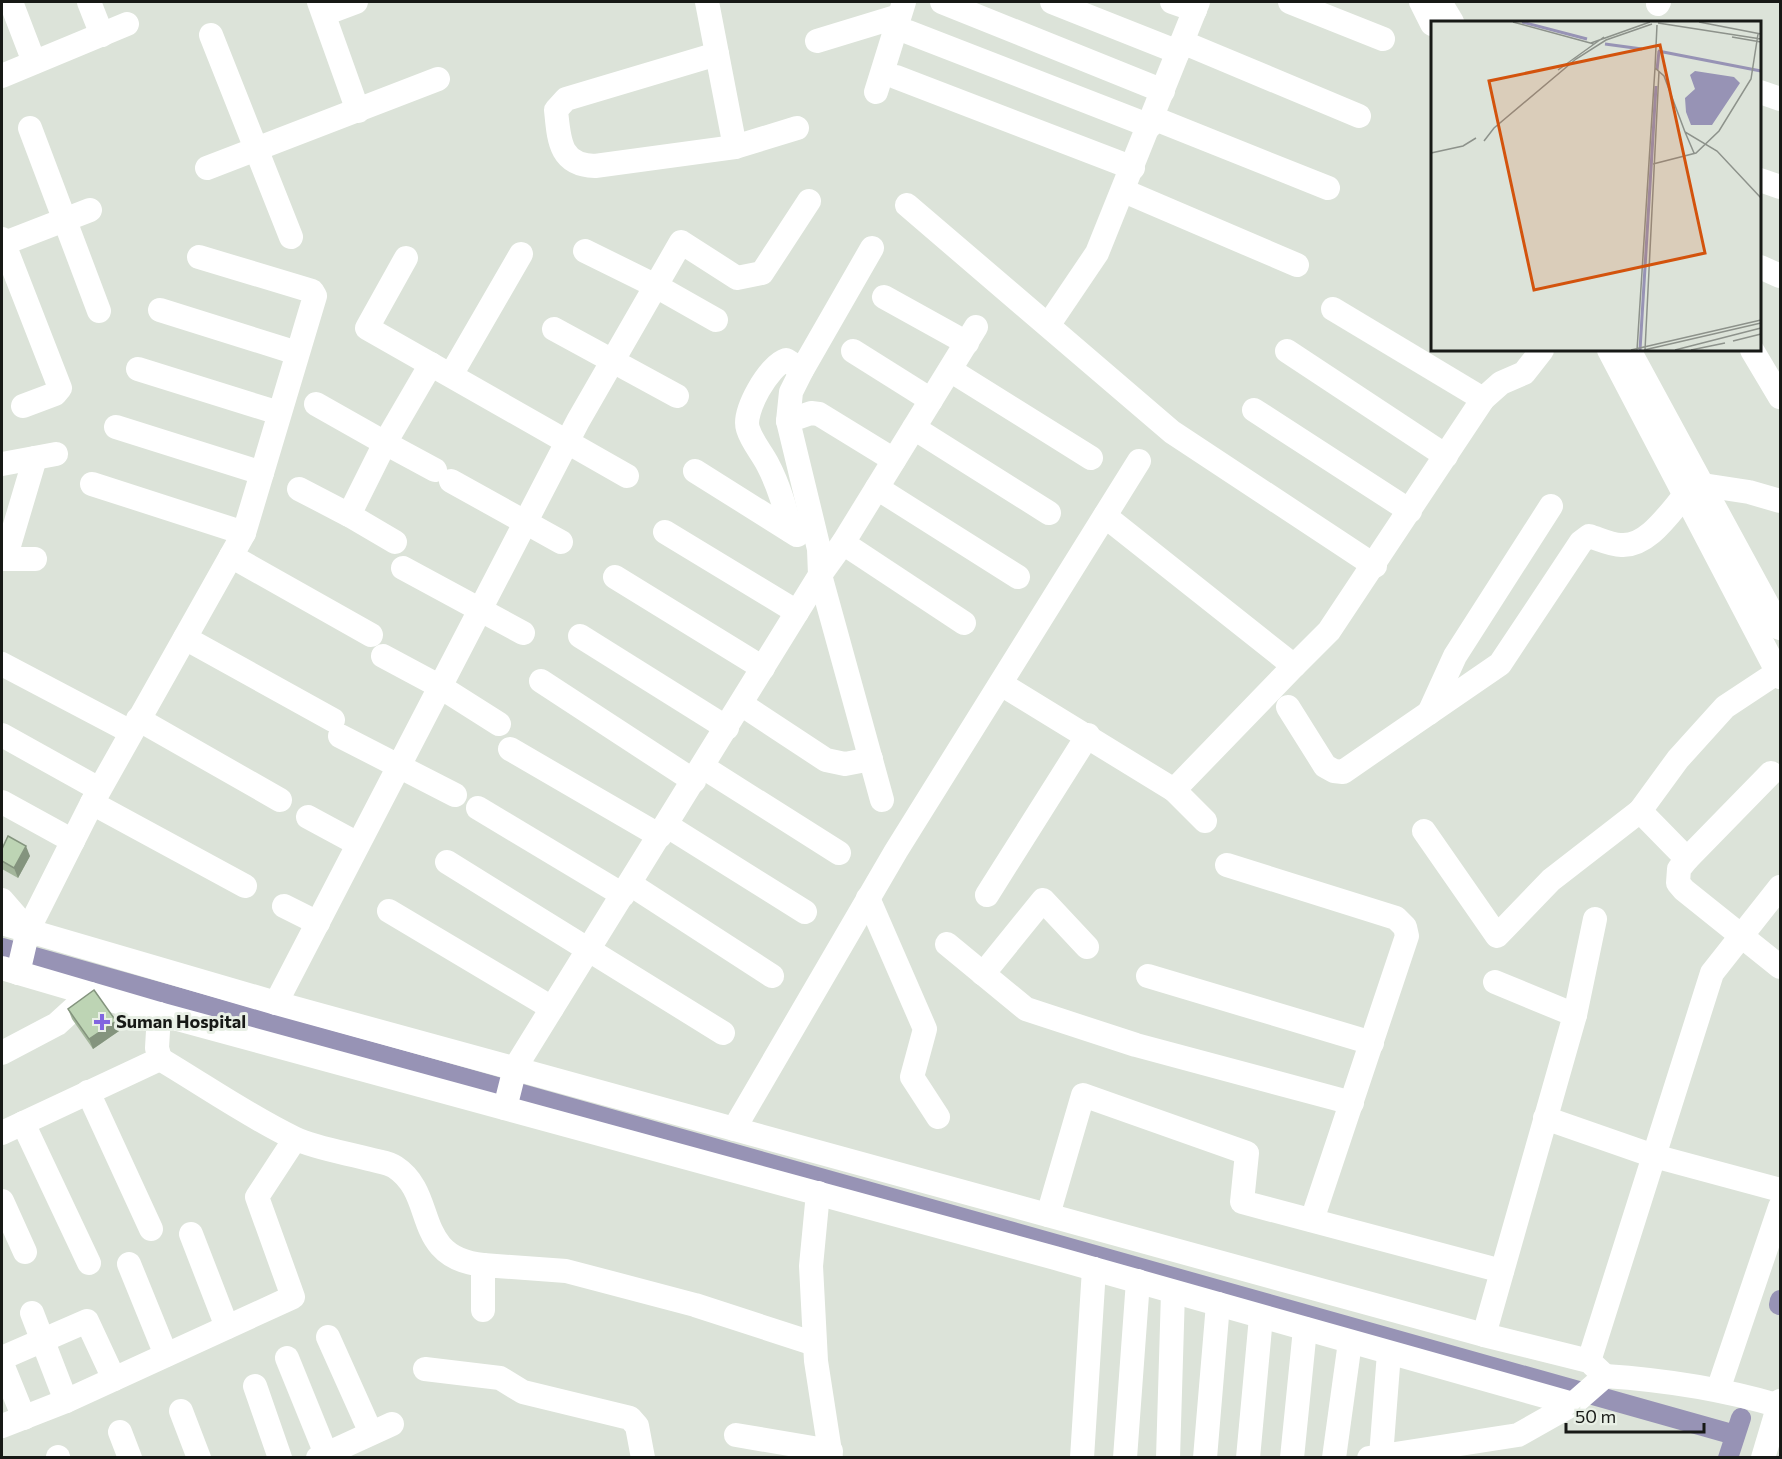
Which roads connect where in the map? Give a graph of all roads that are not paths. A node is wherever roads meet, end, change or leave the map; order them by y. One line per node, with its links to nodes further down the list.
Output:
1 (11, 2): 23 (street)
2 (89, 2): 17 (street)
3 (356, 2): 12 (street)
4 (707, 2): 22 (street)
5 (942, 2): 27 (street)
6 (1052, 2): 21 (street)
7 (1172, 2): 11 (street)
8 (1290, 2): 19 (street)
9 (1421, 2): 15 (street)
10 (1440, 2): 14 (street)
11 (1197, 6): 21 (street)
12 (321, 8): 31 (street)
13 (904, 17): 20 (street); 28 (street); 33 (street)
14 (1451, 21)
15 (1431, 22)
16 (127, 24): 17 (street)
17 (102, 35): 23 (street)
18 (210, 35): 37 (street)
19 (1383, 39)
20 (817, 41)
21 (1180, 47): 27 (street); 32 (street)
22 (717, 54): 36 (street); 36 (street)
23 (34, 62): 24 (street)
24 (2, 76)
25 (896, 76): 39 (street)
26 (438, 79): 31 (street)
27 (1163, 91): 33 (street)
28 (876, 92)
29 (1761, 92): 30 (street)
30 (1780, 99)
31 (358, 111): 37 (street)
32 (1359, 117)
33 (1151, 122): 39 (street); 42 (street)
34 (30, 128): 47 (street)
35 (797, 128): 36 (street)
36 (735, 147)
37 (256, 149): 38 (street); 48 (street)
38 (207, 168)
39 (1133, 168): 43 (street)
40 (1761, 180): 41 (street)
41 (1780, 187)
42 (1329, 188)
43 (1124, 191): 55 (street); 64 (street)
44 (809, 201): 58 (street)
45 (907, 205): 64 (street)
46 (90, 210): 47 (street)
47 (65, 220): 49 (street); 62 (street)
48 (291, 237)
49 (2, 242): 83 (street)
50 (872, 248): 76 (street)
51 (585, 251): 58 (street)
52 (521, 254): 75 (street)
53 (199, 257): 72 (street)
54 (406, 258): 75 (street)
55 (1297, 266)
56 (1761, 267): 57 (street)
57 (1780, 276)
58 (656, 285): 63 (street); 73 (street)
59 (884, 297): 77 (street)
60 (1333, 309): 80 (street)
61 (160, 310): 72 (street)
62 (99, 311)
63 (716, 320)
64 (1049, 324): 120 (street)
65 (554, 329): 73 (street)
66 (853, 351): 81 (street)
67 (1287, 351): 91 (street)
68 (1541, 351): 80 (street)
69 (1610, 351): 102 (street)
70 (1629, 351): 102 (street)
71 (1753, 351): 79 (street)
72 (297, 352): 85 (street)
73 (613, 361): 78 (street); 89 (street)
74 (138, 369): 85 (street)
75 (441, 370): 89 (street); 90 (street)
76 (802, 370): 86 (street); 110 (street)
77 (950, 370): 81 (street); 92 (street)
78 (677, 396)
79 (1780, 397)
80 (1483, 399): 91 (street)
81 (931, 400): 88 (street)
82 (316, 404): 90 (street)
83 (23, 406)
84 (1254, 410): 105 (street)
85 (279, 413): 97 (street)
86 (788, 421): 93 (street); 116 (street)
87 (116, 427): 97 (street)
88 (914, 428): 93 (street); 106 (street)
89 (568, 442): 98 (street); 109 (street)
90 (385, 443): 107 (street); 109 (street)
91 (1446, 456): 105 (street)
92 (1091, 458)
93 (894, 460): 100 (street)
94 (1139, 461): 108 (street)
95 (2, 464): 118 (street)
96 (695, 471): 110 (street)
97 (262, 473): 112 (street)
98 (627, 476)
99 (92, 484): 112 (street)
100 (877, 488): 115 (street); 124 (street)
101 (299, 489): 107 (street)
102 (1695, 490): 103 (street); 128 (street); 137 (street); 143 (street)
103 (1780, 501)
104 (1551, 506): 143 (street)
105 (1410, 511): 120 (street)
106 (1049, 513)
107 (349, 515): 113 (street)
108 (1105, 516): 135 (street); 139 (street)
109 (526, 523): 114 (street); 125 (street)
110 (791, 531): 116 (street)
111 (665, 532): 126 (street)
112 (244, 533): 117 (street)
113 (395, 542)
114 (561, 542)
115 (843, 543): 122 (street); 127 (street)
116 (819, 549): 122 (street)
117 (231, 556): 130 (street); 132 (street)
118 (3, 559): 119 (street)
119 (34, 559)
120 (1375, 566): 135 (street)
121 (403, 568): 125 (street)
122 (819, 575): 126 (street); 150 (street)
123 (615, 577): 136 (street)
124 (1018, 577)
125 (480, 610): 129 (street); 140 (street)
126 (797, 612): 136 (street)
127 (964, 623)
128 (1780, 628)
129 (522, 633)
130 (371, 635)
131 (580, 636): 146 (street)
132 (184, 638): 145 (street); 151 (street)
133 (383, 656): 140 (street)
134 (2, 664): 145 (street)
135 (1294, 666): 154 (street)
136 (763, 669): 141 (street)
137 (1779, 675): 161 (street)
138 (541, 681): 153 (street)
139 (1000, 684): 148 (street); 176 (street)
140 (440, 686): 144 (street); 151 (street)
141 (741, 704): 146 (street); 150 (street)
142 (1288, 707): 143 (street)
143 (1430, 712)
144 (499, 724)
145 (134, 726): 156 (street); 157 (street)
146 (727, 728): 153 (street)
147 (2, 735): 156 (street)
148 (1088, 735): 154 (street); 175 (street)
149 (510, 749): 164 (street)
150 (871, 759): 158 (street)
151 (399, 765): 155 (street); 167 (street)
152 (1771, 773): 169 (street)
153 (699, 774): 164 (street); 168 (street)
154 (1174, 790): 163 (street)
155 (455, 795)
156 (95, 796): 166 (street); 172 (street)
157 (280, 800)
158 (882, 800)
159 (2, 802): 166 (street)
160 (478, 808): 174 (street)
161 (1640, 811): 165 (street); 169 (street)
162 (308, 817): 167 (street)
163 (1205, 821)
164 (663, 830): 174 (street); 180 (street)
165 (1424, 831)
166 (73, 841): 184 (street)
167 (358, 844): 183 (street)
168 (839, 853)
169 (1687, 859): 185 (street)
170 (447, 862): 188 (street)
171 (1227, 865): 202 (street)
172 (245, 886)
173 (1780, 887): 185 (street)
174 (626, 890): 188 (street); 192 (street)
175 (987, 895)
176 (868, 898): 209 (street); 212 (street)
177 (2, 900): 184 (street)
178 (284, 906): 183 (street)
179 (389, 911): 197 (street)
180 (805, 912)
181 (1595, 919): 199 (street)
182 (2, 923): 184 (street)
183 (318, 923): 196 (street)
184 (28, 930): 190 (street); 196 (street)
185 (1742, 936): 189 (street); 215 (street)
186 (947, 944): 191 (street)
187 (1087, 947): 191 (street)
188 (589, 949): 197 (street); 200 (street)
189 (1780, 967)
190 (10, 970): 195 (street)
191 (983, 974): 207 (street)
192 (772, 976)
193 (1148, 976): 202 (street)
194 (1495, 982): 199 (street)
195 (90, 994): 198 (street); 201 (street)
196 (276, 1003): 205 (street)
197 (552, 1008): 205 (street)
198 (159, 1014): 204 (street); 208 (street)
199 (1575, 1015): 210 (street)
200 (723, 1033)
201 (12, 1038): 203 (street)
202 (1372, 1043): 207 (street)
203 (2, 1053)
204 (160, 1059): 206 (street); 214 (street)
205 (515, 1068): 208 (street); 212 (street)
206 (88, 1092): 211 (street); 222 (street)
207 (1352, 1103): 221 (street)
208 (505, 1108): 217 (street)
209 (938, 1117)
210 (1545, 1118): 215 (street); 229 (street)
211 (23, 1123): 213 (street); 225 (street)
212 (734, 1129): 220 (street)
213 (2, 1133)
214 (296, 1139): 227 (street); 236 (street)
215 (1654, 1156): 216 (street); 249 (street)
216 (1780, 1190)
217 (818, 1193): 228 (street); 242 (street)
218 (2, 1201): 224 (street)
219 (1780, 1208): 252 (street)
220 (1048, 1215): 221 (street); 238 (street)
221 (1312, 1220): 229 (street)
222 (151, 1229)
223 (191, 1234): 236 (street)
224 (25, 1252)
225 (89, 1263)
226 (129, 1264): 244 (street)
227 (483, 1265): 233 (street); 242 (street)
228 (1094, 1269): 230 (street); 267 (street)
229 (1502, 1271): 238 (street)
230 (1138, 1281): 231 (street); 268 (street)
231 (1173, 1292): 232 (street); 269 (street)
232 (1218, 1304): 235 (street); 270 (street)
233 (483, 1310)
234 (32, 1313): 240 (street)
235 (1261, 1317): 237 (street); 271 (street)
236 (227, 1327): 244 (street)
237 (1305, 1329): 241 (street); 272 (street)
238 (1484, 1335): 249 (street)
239 (328, 1337): 261 (street)
240 (43, 1340): 245 (street); 250 (street); 253 (street)
241 (1350, 1342): 243 (street); 273 (street)
242 (815, 1344): 260 (street)
243 (1389, 1353): 254 (street); 262 (street)
244 (166, 1355): 250 (street)
245 (2, 1358)
246 (287, 1358): 261 (street)
247 (2, 1364): 257 (street)
248 (425, 1369): 266 (street)
249 (1599, 1371): 252 (street); 254 (street)
250 (114, 1379): 253 (street)
251 (255, 1386): 265 (street)
252 (1718, 1390): 255 (street)
253 (66, 1401): 257 (street)
254 (1573, 1403): 262 (street)
255 (1780, 1404): 274 (street)
256 (181, 1411): 264 (street)
257 (13, 1422)
258 (120, 1432): 263 (street)
259 (736, 1435): 260 (street)
260 (831, 1454)
261 (322, 1456)
262 (1375, 1457)
263 (130, 1458)
264 (199, 1458)
265 (280, 1458)
266 (643, 1458)
267 (1082, 1458)
268 (1125, 1458)
269 (1168, 1458)
270 (1205, 1458)
271 (1248, 1458)
272 (1292, 1458)
273 (1334, 1458)
274 (1763, 1458)

